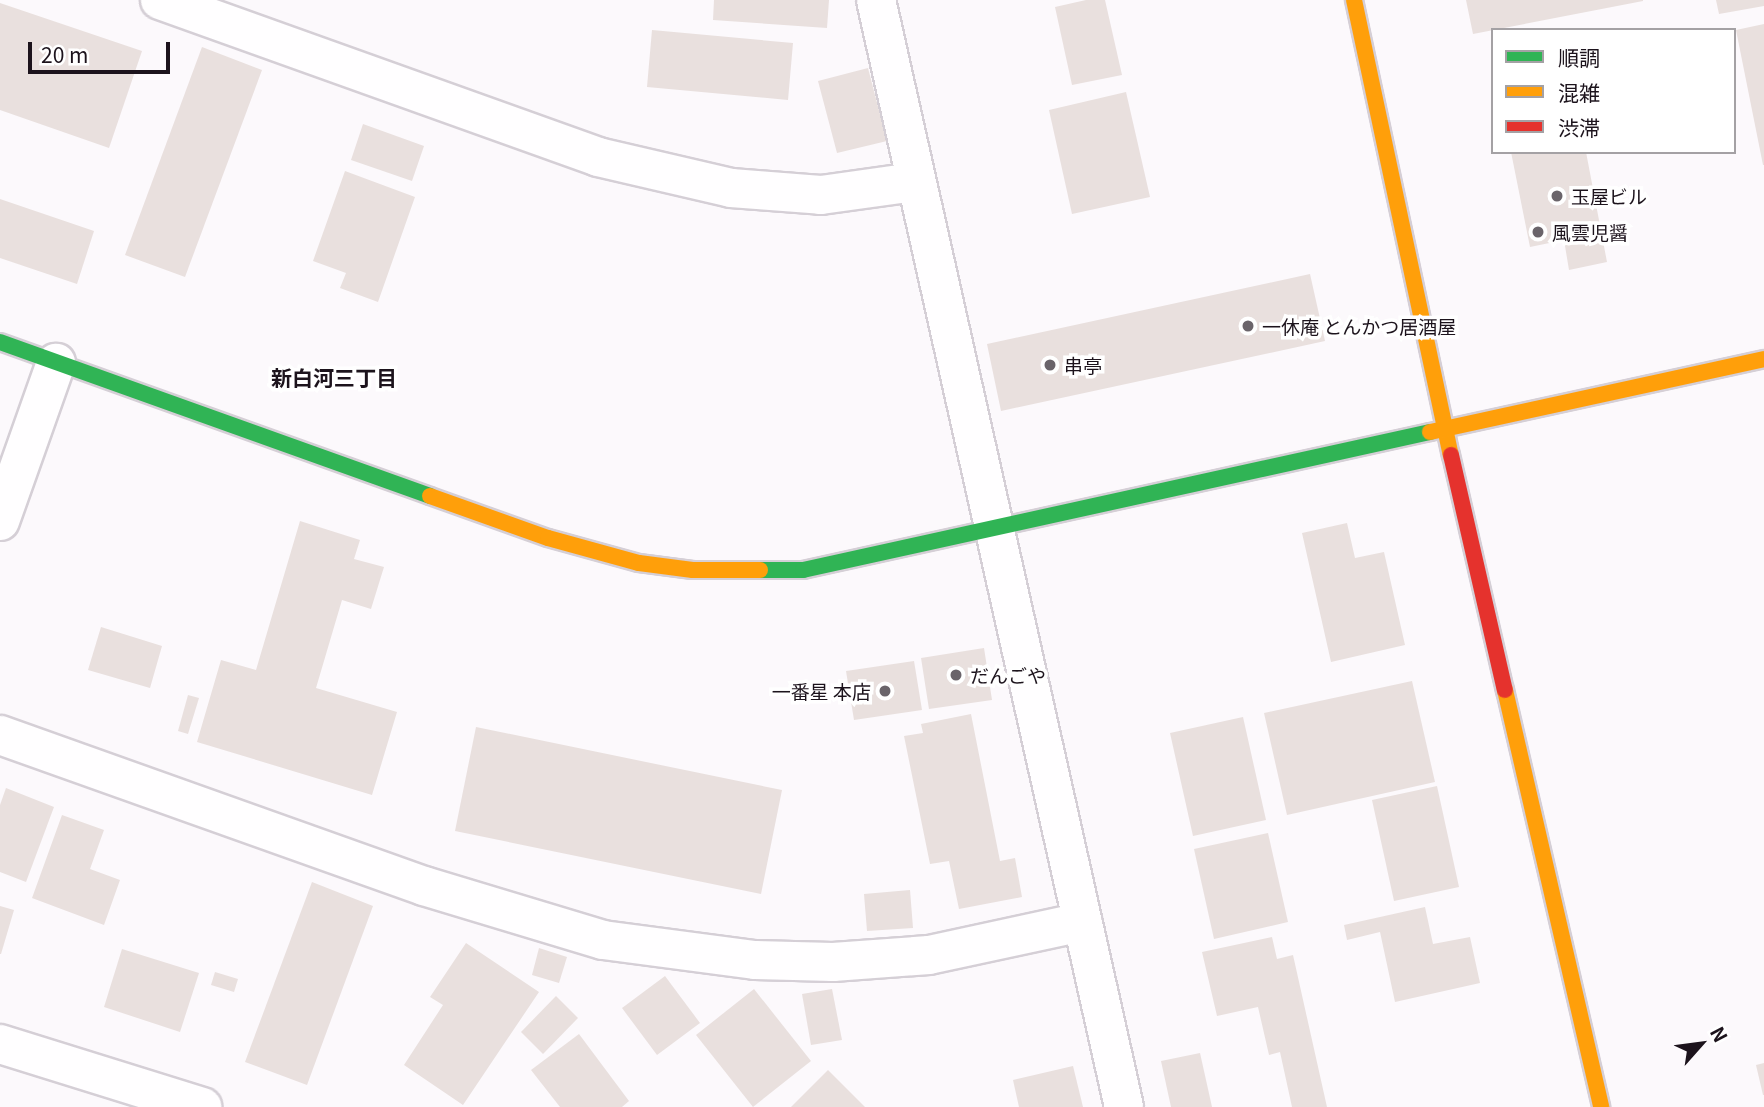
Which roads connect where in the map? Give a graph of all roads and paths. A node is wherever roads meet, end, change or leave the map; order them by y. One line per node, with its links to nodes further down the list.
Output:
1 (160, 0): 4 (street)
2 (876, 0): 4 (street)
3 (1354, 0): 8 (street)
4 (915, 182): 10 (street)
5 (0, 342): 7 (street)
6 (1764, 359): 8 (street)
7 (56, 363): 9 (street); 10 (street)
8 (1445, 426): 10 (street); 17 (street)
9 (0, 521)
10 (997, 530): 12 (street)
11 (0, 735): 12 (street)
12 (1082, 922): 16 (street)
13 (3, 1054): 14 (street)
14 (195, 1107): 15 (street)
15 (202, 1107)
16 (1124, 1107)
17 (1601, 1107)

